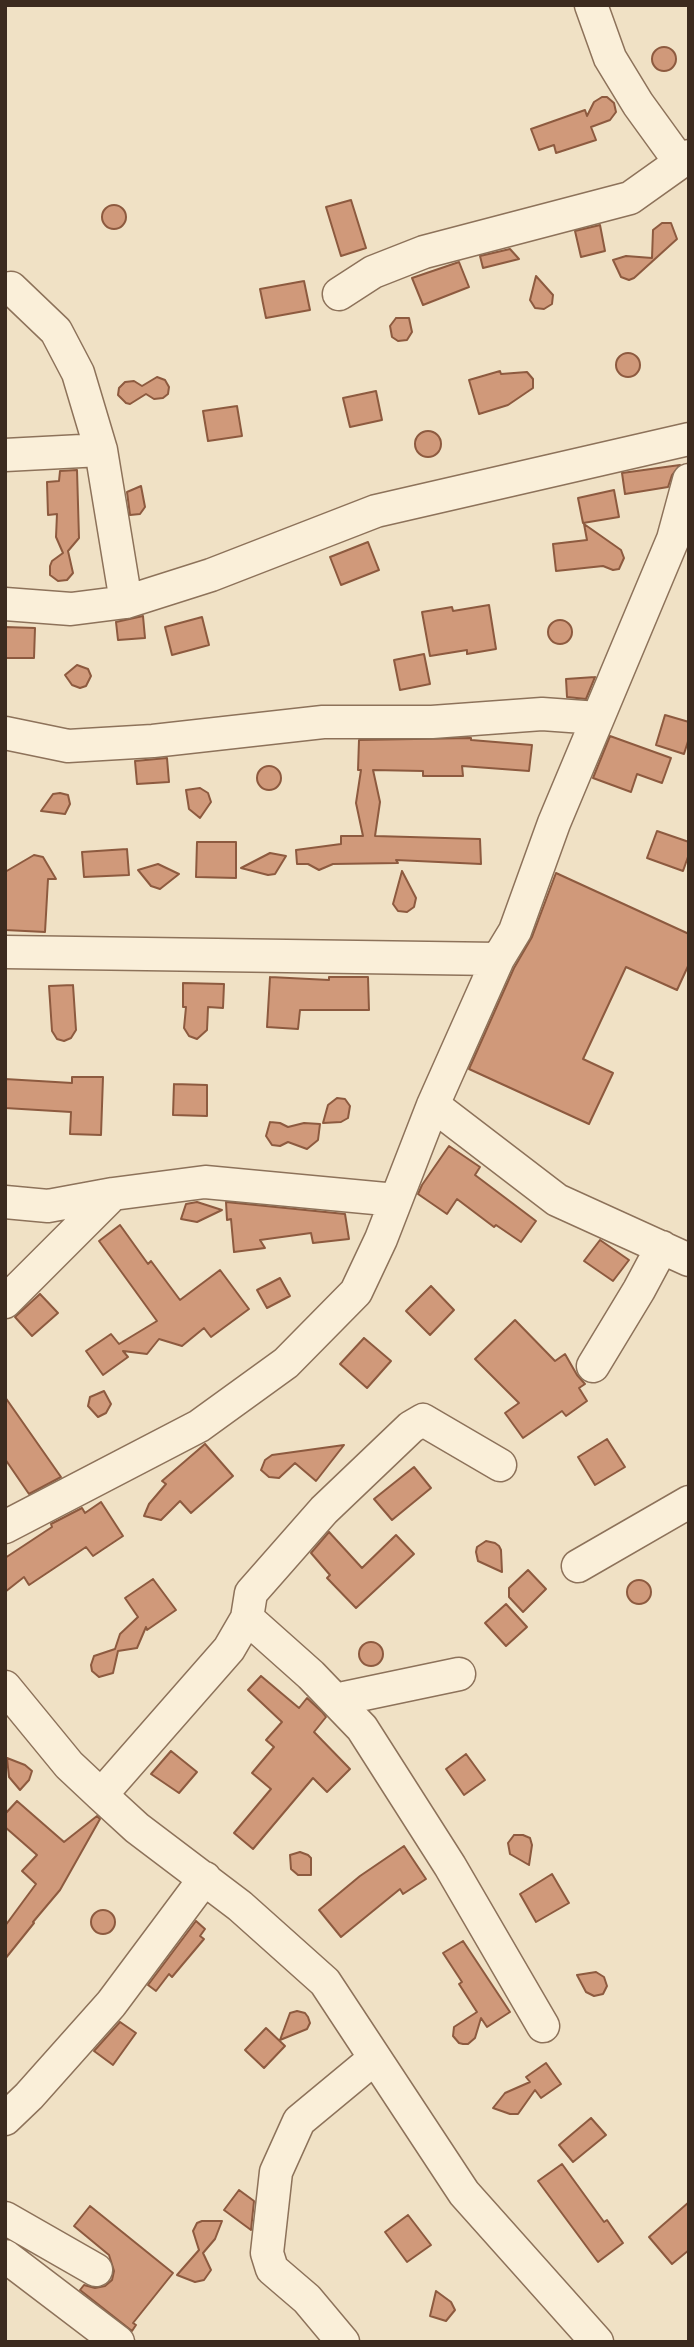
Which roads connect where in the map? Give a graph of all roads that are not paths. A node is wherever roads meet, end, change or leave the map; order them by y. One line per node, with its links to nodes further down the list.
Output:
1 (591, 5): 2 (street)
2 (684, 159): 4 (street)
3 (11, 288): 6 (street)
4 (339, 294)
5 (689, 439): 9 (street)
6 (100, 450): 7 (street); 9 (street)
7 (5, 455)
8 (689, 480): 11 (street)
9 (126, 602): 10 (street)
10 (5, 604)
11 (598, 718): 12 (street); 14 (street)
12 (5, 733)
13 (5, 952): 14 (street)
14 (498, 959): 15 (street)
15 (433, 1105): 17 (street); 19 (street)
16 (113, 1194): 17 (street); 18 (street); 20 (street)
17 (396, 1200): 24 (street)
18 (5, 1202)
19 (675, 1254): 21 (street)
20 (5, 1302)
21 (593, 1366)
22 (500, 1465): 26 (street)
23 (689, 1502): 25 (street)
24 (5, 1527)
25 (578, 1566)
26 (247, 1618): 29 (street); 30 (street)
27 (459, 1674): 29 (street)
28 (5, 1687): 30 (street)
29 (335, 1700): 32 (street)
30 (101, 1794): 31 (street)
31 (205, 1878): 33 (street); 34 (street)
32 (543, 2026)
33 (376, 2058): 39 (street); 40 (street)
34 (5, 2119)
35 (5, 2218): 37 (street)
36 (5, 2256): 38 (street)
37 (96, 2270)
38 (118, 2342)
39 (342, 2342)
40 (597, 2342)

